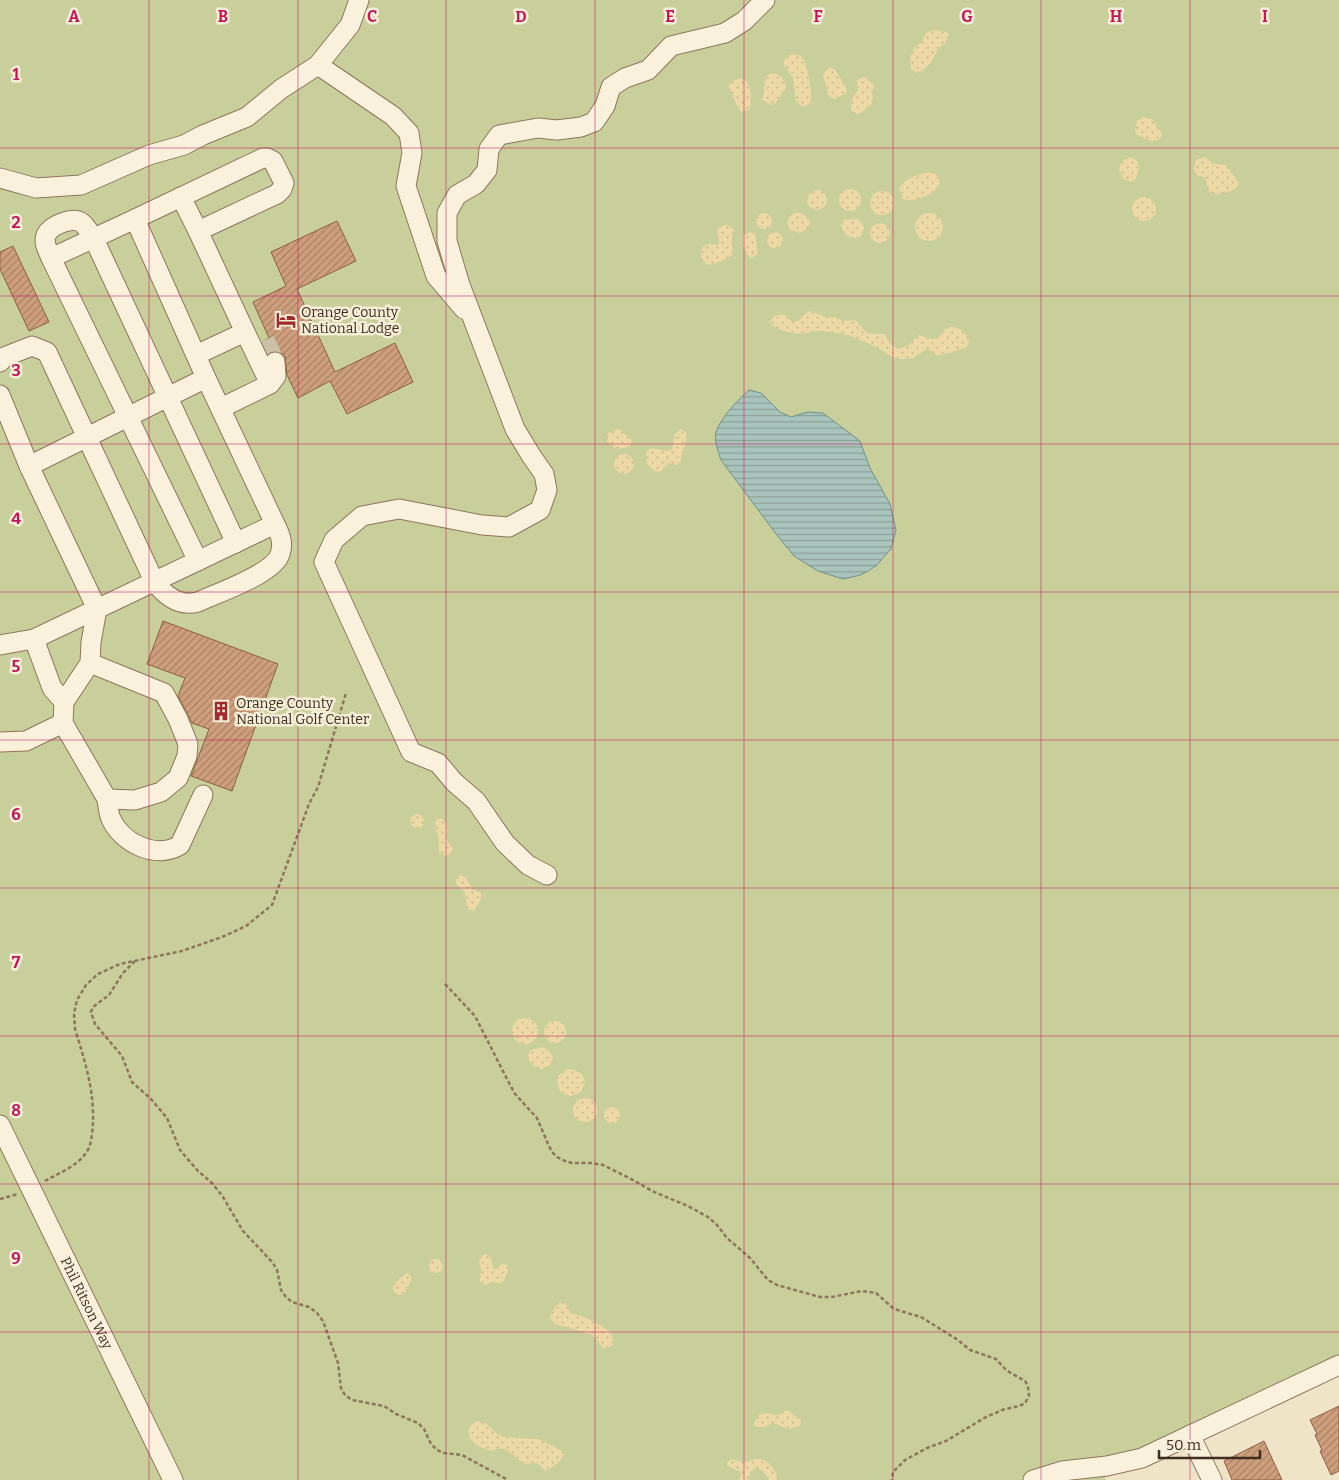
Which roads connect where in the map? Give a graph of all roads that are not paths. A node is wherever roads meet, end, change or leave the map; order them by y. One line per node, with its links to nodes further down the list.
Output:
1 (358, 0): 3 (street)
2 (765, 0): 10 (street)
3 (318, 65): 4 (street); 10 (street)
4 (0, 178)
5 (181, 197): 6 (street); 7 (street); 7 (street)
6 (135, 219): 8 (street); 13 (street)
7 (198, 231): 11 (street)
8 (94, 239): 9 (street); 9 (street); 19 (street)
9 (51, 258): 21 (street)
10 (472, 320): 37 (street)
11 (246, 332): 12 (street); 13 (street); 17 (street)
12 (265, 340)
13 (196, 355): 16 (street)
14 (0, 362): 22 (street)
15 (275, 362): 17 (street)
16 (206, 378): 19 (street); 20 (street)
17 (270, 384): 20 (street)
18 (0, 395): 23 (street)
19 (168, 397): 21 (street); 25 (street)
20 (221, 408): 24 (street)
21 (128, 417): 22 (street); 26 (street)
22 (88, 437): 23 (street); 27 (street)
23 (29, 466): 28 (street)
24 (275, 524): 25 (street); 27 (street)
25 (236, 543): 26 (street)
26 (198, 561): 27 (street)
27 (154, 581): 28 (street)
28 (97, 608): 29 (street); 31 (street)
29 (34, 639): 30 (street); 32 (street)
30 (0, 645)
31 (90, 663): 32 (street); 36 (street)
32 (64, 702): 33 (street)
33 (64, 723): 34 (street); 36 (street)
34 (0, 742)
35 (203, 795): 36 (street)
36 (108, 799)
37 (547, 875)
38 (0, 1125): 41 (street, Phil Ritson Way)
39 (1339, 1365): 40 (street)
40 (1190, 1435): 42 (street); 43 (street)
41 (173, 1480)
42 (1033, 1480)
43 (1212, 1480)

